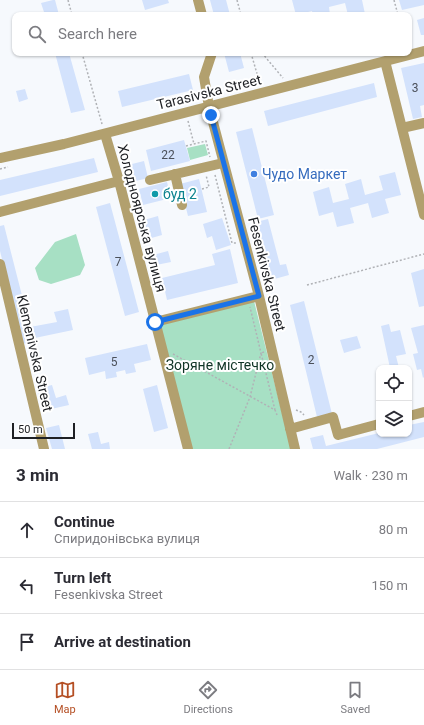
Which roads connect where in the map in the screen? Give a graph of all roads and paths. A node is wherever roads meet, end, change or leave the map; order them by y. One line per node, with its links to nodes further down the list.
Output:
1 (68, 0): 5 (path)
2 (198, 0): 6 (street)
3 (237, 0): 7 (path)
4 (394, 0): 8 (path)
5 (71, 12)
6 (201, 12)
7 (240, 12)
8 (397, 12)
9 (424, 51): 10 (street, Tarasivska Street)
10 (412, 54)
11 (83, 56): 23 (path)
12 (211, 56): 19 (street, Fesenkivska Street)
13 (252, 56): 18 (path)
14 (264, 56): 17 (path)
15 (404, 56): 16 (street, Tarasivska Street)
16 (385, 61): 19 (street, Tarasivska Street); 22 (street)
17 (284, 80)
18 (260, 86)
19 (209, 107): 23 (street, Tarasivska Street); 27 (street, Fesenkivska Street)
20 (188, 121): 24 (path)
21 (424, 123): 22 (street)
22 (402, 128): 35 (street)
23 (104, 130): 26 (street, Tarasivska Street); 31 (street, Холодноярська вулиця)
24 (194, 144): 25 (path); 28 (path)
25 (186, 146)
26 (0, 158)
27 (224, 163): 28 (street); 40 (street, Fesenkivska Street)
28 (208, 167): 29 (street); 32 (path); 36 (path)
29 (175, 174): 30 (street); 33 (street)
30 (150, 180)
31 (119, 181): 34 (street); 42 (street, Холодноярська вулиця)
32 (202, 189)
33 (182, 206)
34 (0, 212)
35 (424, 215)
36 (238, 245)
37 (424, 254): 39 (path)
38 (0, 264): 52 (street, Klemenivska Street)
39 (306, 285)
40 (259, 296): 41 (street); 51 (street, Fesenkivska Street)
41 (248, 299): 42 (street); 43 (path)
42 (155, 322): 53 (street, Холодноярська вулиця)
43 (261, 352): 45 (path); 46 (path)
44 (171, 353): 45 (path)
45 (250, 397): 46 (path); 54 (path)
46 (275, 410): 49 (path)
47 (424, 412): 48 (street)
48 (412, 415)
49 (277, 416)
50 (376, 425): 51 (street)
51 (290, 429): 55 (street, Fesenkivska Street)
52 (44, 449)
53 (188, 449)
54 (229, 449)
55 (295, 449)

